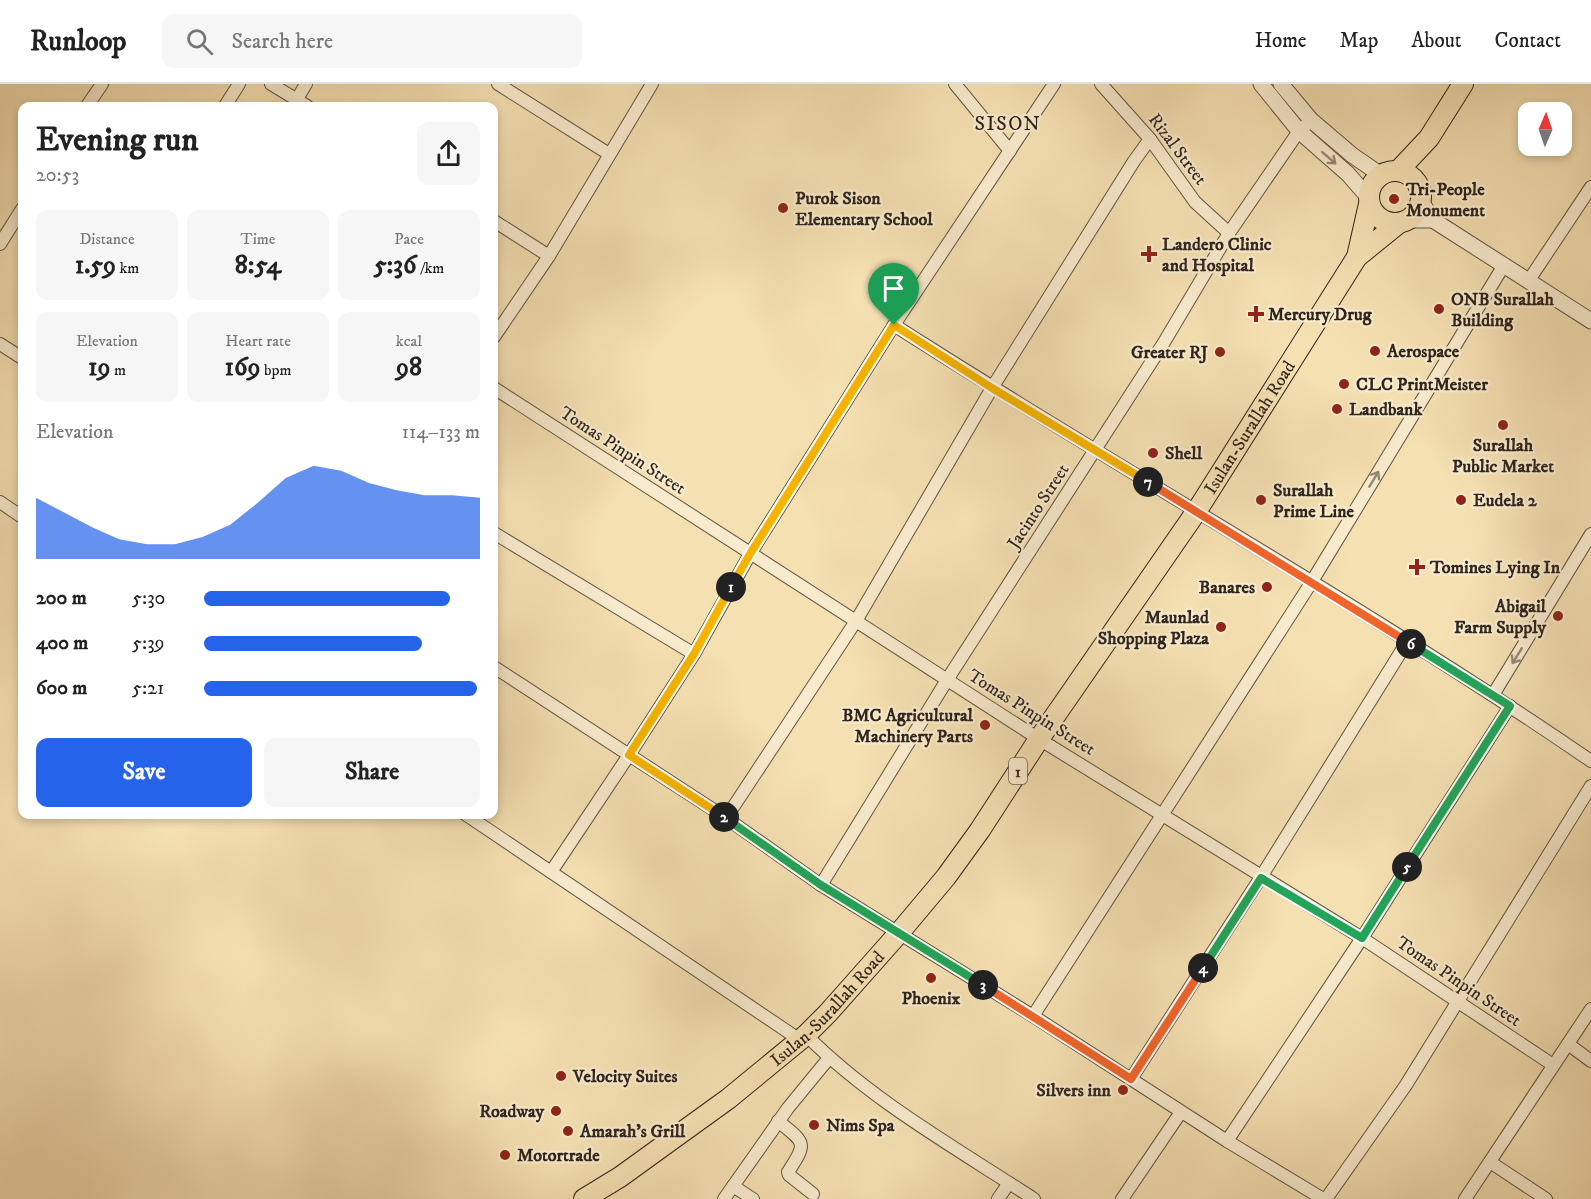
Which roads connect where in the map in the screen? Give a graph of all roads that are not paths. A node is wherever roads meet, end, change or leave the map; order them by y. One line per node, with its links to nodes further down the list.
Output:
1 (102, 84): 14 (street)
2 (239, 84): 15 (street)
3 (271, 84): 13 (street)
4 (306, 84): 13 (street)
5 (498, 84): 22 (street)
6 (652, 84): 22 (street)
7 (955, 84): 21 (street)
8 (1054, 84): 21 (street)
9 (1101, 84): 20 (street, Rizal Street)
10 (1261, 84): 18 (street)
11 (1281, 84): 17 (street)
12 (1463, 84): 19 (highway, 1)
13 (297, 99): 16 (street)
14 (90, 102)
15 (228, 102)
16 (302, 102)
17 (1311, 120): 18 (street, Jacinto Street); 23 (street)
18 (1299, 131): 26 (street, one-way to 26); 31 (street, Jacinto Street)
19 (1429, 138): 23 (highway, 1); 25 (highway, 1)
20 (1150, 139): 31 (street, Rizal Street); 42 (street)
21 (1010, 151): 38 (street)
22 (609, 154): 33 (street)
23 (1389, 173): 25 (highway); 26 (highway, 1)
24 (1591, 187): 36 (street)
25 (1420, 193): 28 (street); 29 (highway, 1)
26 (1368, 200): 29 (highway); 34 (highway, Isulan-Surallah Road / 1)
27 (18, 215): 32 (street)
28 (1433, 220): 29 (street); 35 (street)
29 (1403, 222): 34 (highway, Isulan-Surallah Road / 1)
30 (498, 223): 33 (street)
31 (1229, 233): 44 (street, Jacinto Street)
32 (0, 244)
33 (549, 256): 39 (street)
34 (1357, 257): 46 (highway, Isulan-Surallah Road / 1)
35 (1504, 265): 36 (street); 51 (street, one-way to 35)
36 (1529, 280): 37 (street)
37 (1591, 321)
38 (894, 325): 42 (street); 50 (street)
39 (498, 331)
40 (0, 344): 41 (street)
41 (18, 355)
42 (992, 388): 44 (street); 52 (street)
43 (498, 391): 50 (street, Tomas Pinpin Street)
44 (1096, 450): 46 (street); 56 (street, Jacinto Street)
45 (0, 502): 47 (street)
46 (1196, 512): 51 (street); 59 (highway, Isulan-Surallah Road / 1)
47 (18, 514)
48 (1591, 534): 57 (street, one-way to 57)
49 (498, 535): 54 (street)
50 (750, 554): 52 (street, Tomas Pinpin Street); 54 (street)
51 (1311, 583): 53 (street); 63 (street)
52 (856, 621): 56 (street, Tomas Pinpin Street); 64 (street)
53 (1407, 642): 57 (street); 67 (street)
54 (694, 654): 60 (street)
55 (498, 670): 60 (street)
56 (947, 680): 59 (street, Tomas Pinpin Street); 68 (street, Jacinto Street)
57 (1493, 694): 58 (street)
58 (1510, 706): 61 (street); 70 (street)
59 (1039, 739): 63 (street, Tomas Pinpin Street); 69 (highway, Isulan-Surallah Road / 1)
60 (629, 755): 64 (street); 66 (street)
61 (1591, 762)
62 (1591, 786): 71 (street)
63 (1163, 814): 67 (street, Tomas Pinpin Street); 73 (street)
64 (726, 818): 68 (street)
65 (472, 819): 66 (street)
66 (551, 872): 74 (street)
67 (1261, 878): 70 (street, Tomas Pinpin Street); 79 (street)
68 (821, 885): 69 (street)
69 (899, 933): 73 (street); 74 (highway, Isulan-Surallah Road / 1)
70 (1362, 938): 71 (street, Tomas Pinpin Street); 82 (street)
71 (1458, 1003): 78 (street, Tomas Pinpin Street); 93 (street)
72 (1591, 1009): 75 (street)
73 (1033, 1016): 79 (street)
74 (803, 1037): 76 (street); 87 (highway, Isulan-Surallah Road / 1)
75 (1568, 1044): 77 (street); 78 (street)
76 (829, 1058): 81 (street); 84 (street)
77 (1591, 1061)
78 (1553, 1065): 83 (street)
79 (1131, 1079): 80 (street)
80 (1181, 1112): 82 (street); 92 (street)
81 (778, 1121): 85 (street); 86 (street)
82 (1227, 1141): 93 (street)
83 (1490, 1162): 94 (street); 95 (street)
84 (1009, 1183): 90 (street); 91 (street)
85 (733, 1186): 88 (street); 89 (street)
86 (813, 1194)
87 (584, 1199)
88 (724, 1199)
89 (753, 1199)
90 (998, 1199)
91 (1034, 1199)
92 (1122, 1199)
93 (1325, 1199)
94 (1465, 1199)
95 (1546, 1199)

